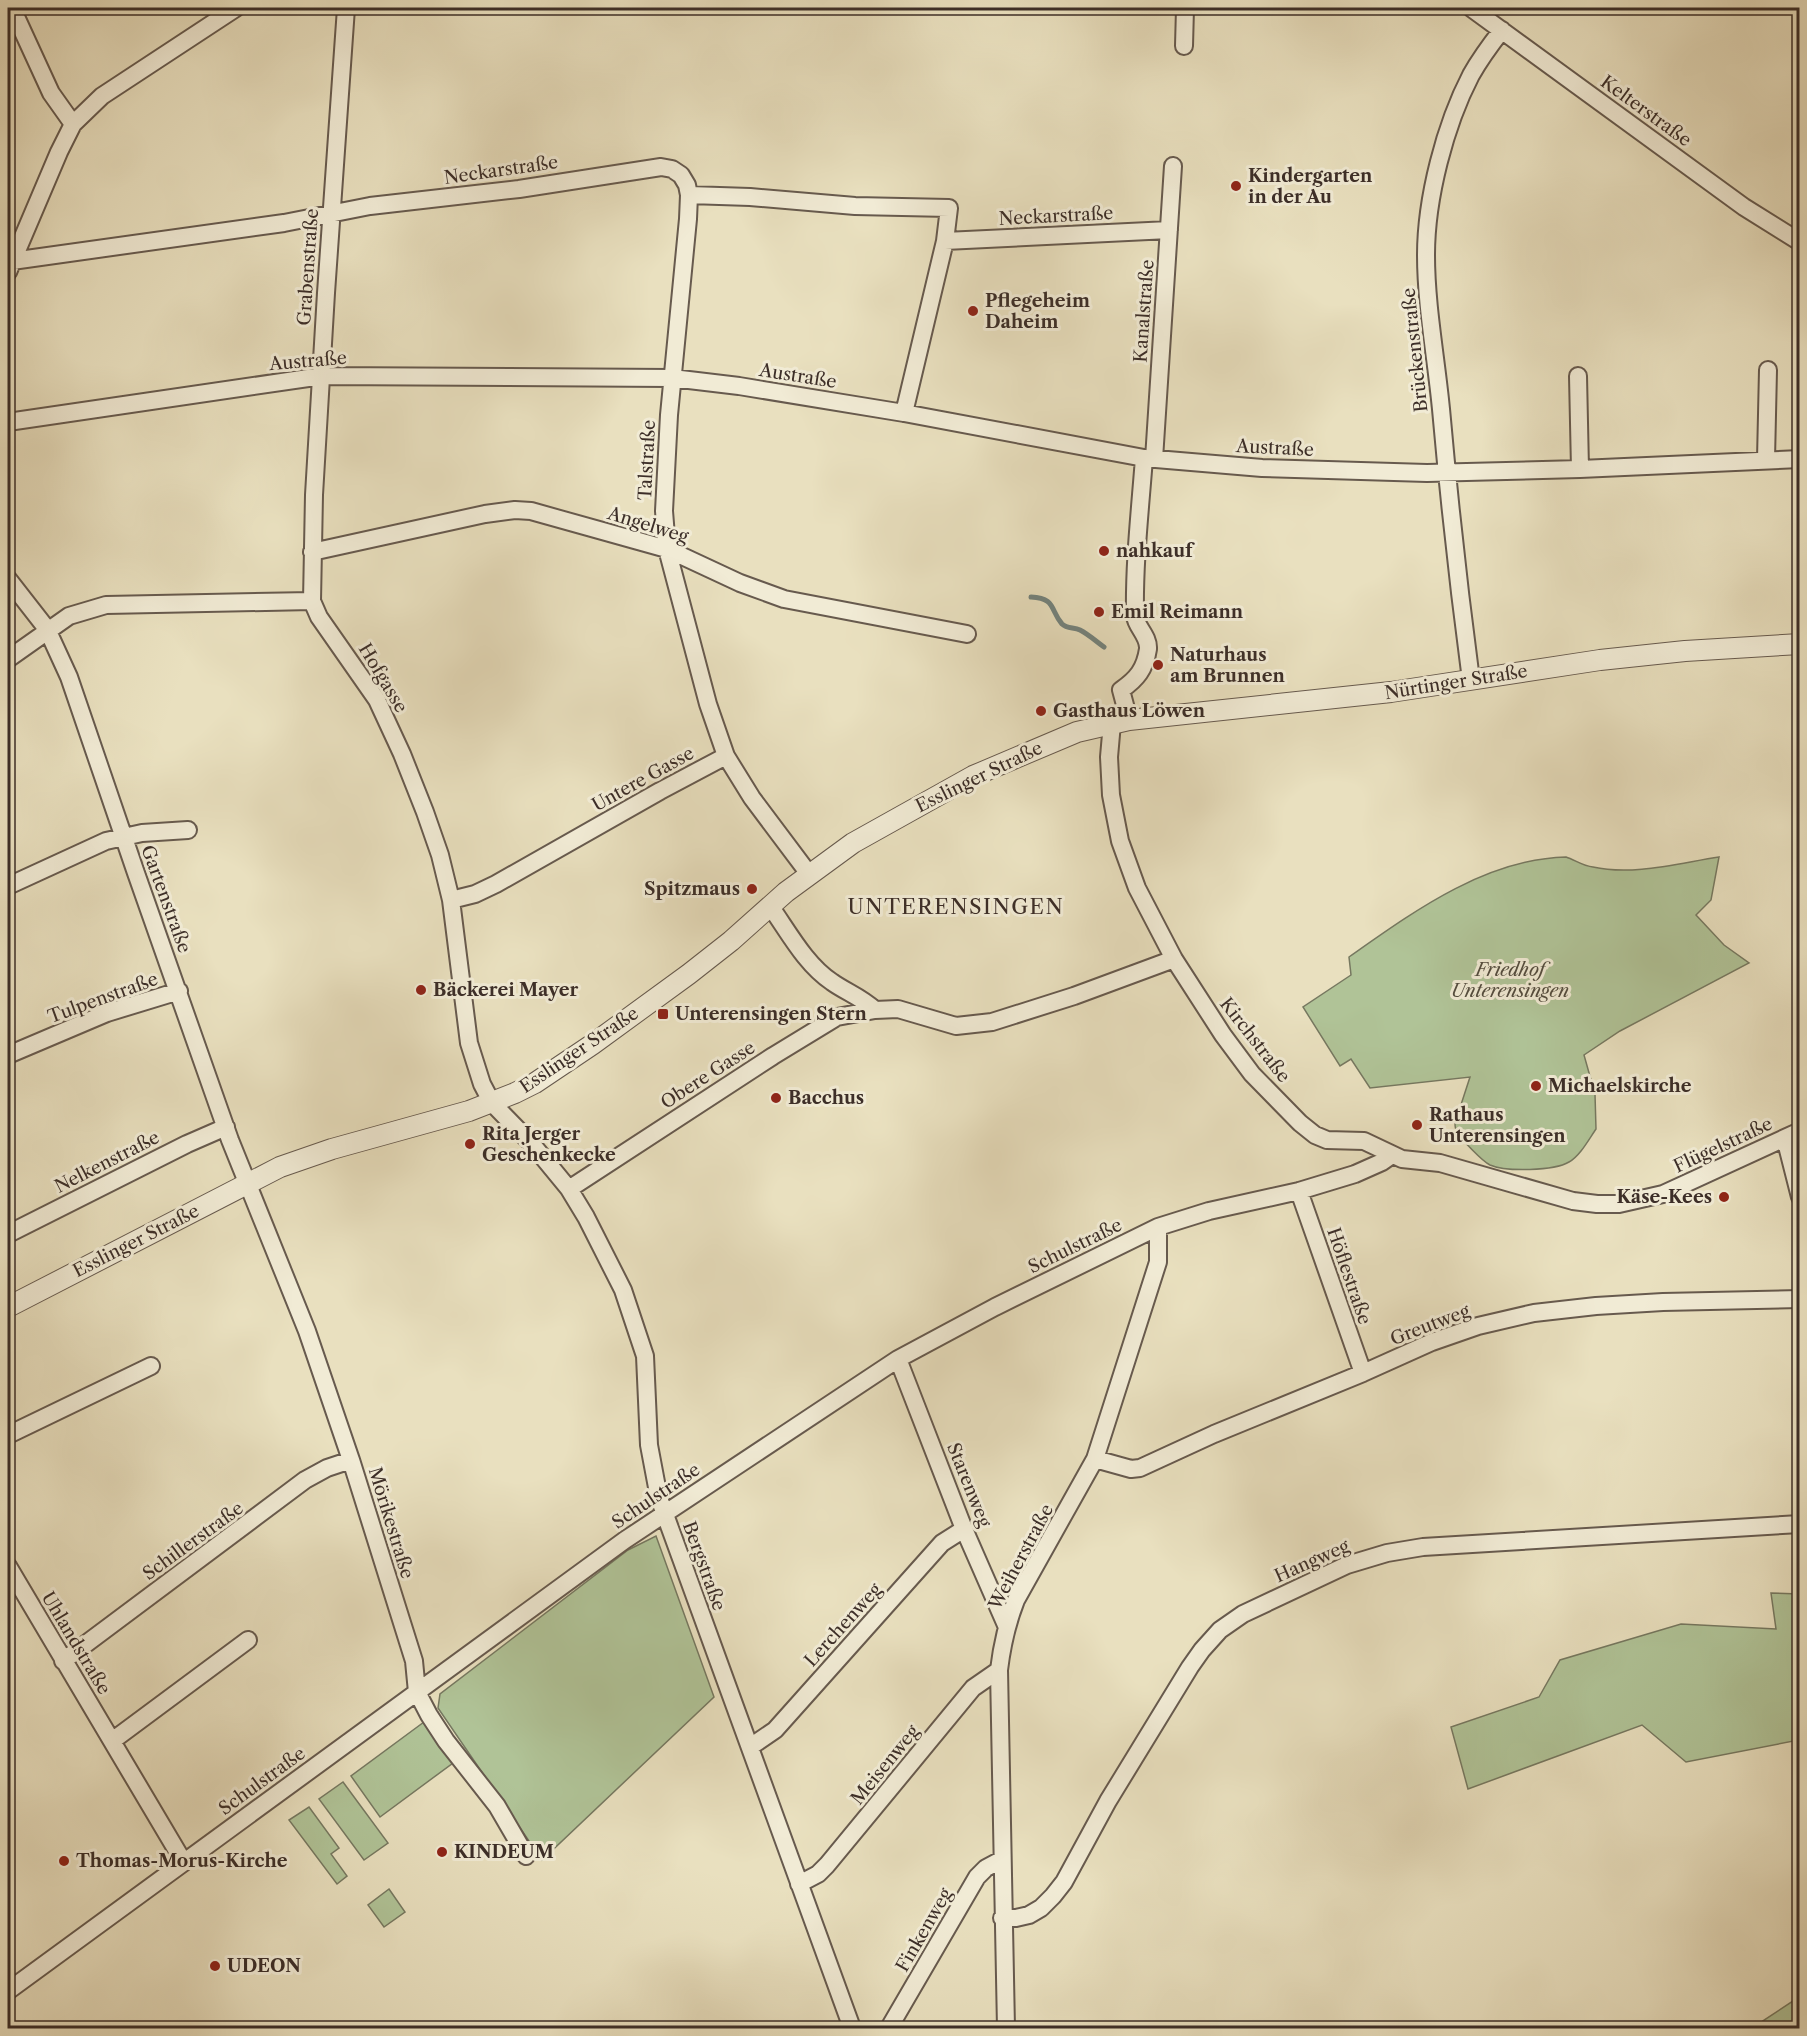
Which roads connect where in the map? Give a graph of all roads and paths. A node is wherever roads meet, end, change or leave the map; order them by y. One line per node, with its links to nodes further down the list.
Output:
1 (12, 8): 8 (street)
2 (236, 8): 8 (street)
3 (346, 8): 11 (street, Grabenstraße)
4 (1185, 8): 7 (street)
5 (1471, 8): 6 (street, Kelterstraße)
6 (1502, 30): 14 (street, Kelterstraße); 26 (street, Brückenstraße)
7 (1184, 46)
8 (73, 124): 15 (street)
9 (1173, 166): 12 (street, Kanalstraße)
10 (689, 195): 11 (street, Neckarstraße); 13 (street); 19 (street, Talstraße)
11 (331, 213): 15 (street, Neckarstraße); 17 (street, Grabenstraße)
12 (1169, 230): 13 (street, Neckarstraße); 22 (street, Kanalstraße)
13 (945, 242): 20 (street)
14 (1800, 243)
15 (10, 266)
16 (1768, 370): 23 (street)
17 (322, 376): 19 (street, Austraße); 21 (street, Austraße); 28 (street, Grabenstraße)
18 (1578, 376): 25 (street)
19 (672, 378): 20 (street, Austraße); 27 (street, Talstraße)
20 (904, 413): 22 (street, Austraße)
21 (8, 422)
22 (1149, 458): 26 (street, Austraße); 36 (street, Kanalstraße)
23 (1766, 459): 24 (street, Austraße); 25 (street, Austraße)
24 (1800, 459)
25 (1580, 469): 26 (street, Austraße)
26 (1446, 472): 35 (street, Brückenstraße)
27 (667, 549): 28 (street, Angelweg); 32 (street, Angelweg); 37 (street, Talstraße)
28 (312, 552): 30 (street, Grabenstraße)
29 (8, 579): 31 (street)
30 (312, 600): 31 (street); 42 (street, Hofgasse)
31 (47, 629): 34 (street); 39 (street, Gartenstraße)
32 (967, 634)
33 (1800, 644): 35 (street, Nürtinger Straße)
34 (8, 659)
35 (1471, 680): 36 (street, Nürtinger Straße)
36 (1121, 721): 40 (street, Esslinger Straße); 44 (street, Kirchstraße)
37 (726, 756): 40 (street); 42 (street, Untere Gasse)
38 (188, 830): 39 (street)
39 (123, 836): 41 (street); 45 (street, Gartenstraße)
40 (809, 874): 43 (street, Esslinger Straße)
41 (8, 886)
42 (451, 900): 48 (street, Hofgasse)
43 (770, 906): 46 (street); 48 (street, Esslinger Straße)
44 (1174, 959): 46 (street, Obere Gasse); 51 (street, Kirchstraße)
45 (179, 991): 47 (street, Tulpenstraße); 49 (street, Gartenstraße)
46 (875, 1010): 53 (street, Obere Gasse)
47 (8, 1056)
48 (492, 1103): 52 (street, Esslinger Straße); 53 (street, Bergstraße)
49 (226, 1127): 52 (street, Gartenstraße); 58 (street, Nelkenstraße)
50 (1792, 1134): 55 (street, Flügelstraße); 56 (street)
51 (1392, 1155): 54 (street, Schulstraße); 55 (street, Kirchstraße)
52 (249, 1182): 60 (street, Esslinger Straße); 66 (street, Mörikestraße)
53 (569, 1189): 67 (street, Bergstraße)
54 (1299, 1191): 57 (street, Schulstraße); 63 (street, Höflestraße)
55 (1663, 1194)
56 (1800, 1197)
57 (1158, 1227): 61 (street, Schulstraße); 65 (street, Weiherstraße)
58 (8, 1234)
59 (1800, 1299): 63 (street, Greutweg)
60 (8, 1307)
61 (898, 1359): 67 (street, Schulstraße); 69 (street, Starenweg)
62 (151, 1366): 64 (street)
63 (1363, 1373): 65 (street, Greutweg)
64 (8, 1435)
65 (1095, 1459): 71 (street, Weiherstraße)
66 (351, 1460): 73 (street, Schillerstraße); 75 (street, Mörikestraße)
67 (664, 1514): 75 (street, Schulstraße); 77 (street, Bergstraße)
68 (1800, 1524): 82 (street, Hangweg)
69 (964, 1529): 71 (street, Starenweg); 77 (street, Lerchenweg)
70 (8, 1567): 73 (street, Uhlandstraße)
71 (1006, 1625): 74 (street, Weiherstraße)
72 (248, 1640): 76 (street)
73 (63, 1661): 76 (street, Uhlandstraße)
74 (999, 1670): 79 (street, Weiherstraße); 81 (street, Meisenweg)
75 (417, 1692): 78 (street, Mörikestraße); 80 (street, Schulstraße)
76 (112, 1741): 80 (street, Uhlandstraße)
77 (750, 1747): 81 (street, Bergstraße)
78 (526, 1856)
79 (1001, 1860): 82 (street, Weiherstraße); 85 (street, Finkenweg)
80 (183, 1861): 83 (street, Schulstraße)
81 (800, 1884): 84 (street, Bergstraße)
82 (1002, 1918): 86 (street, Weiherstraße)
83 (8, 1991)
84 (852, 2028)
85 (889, 2028)
86 (1006, 2028)

